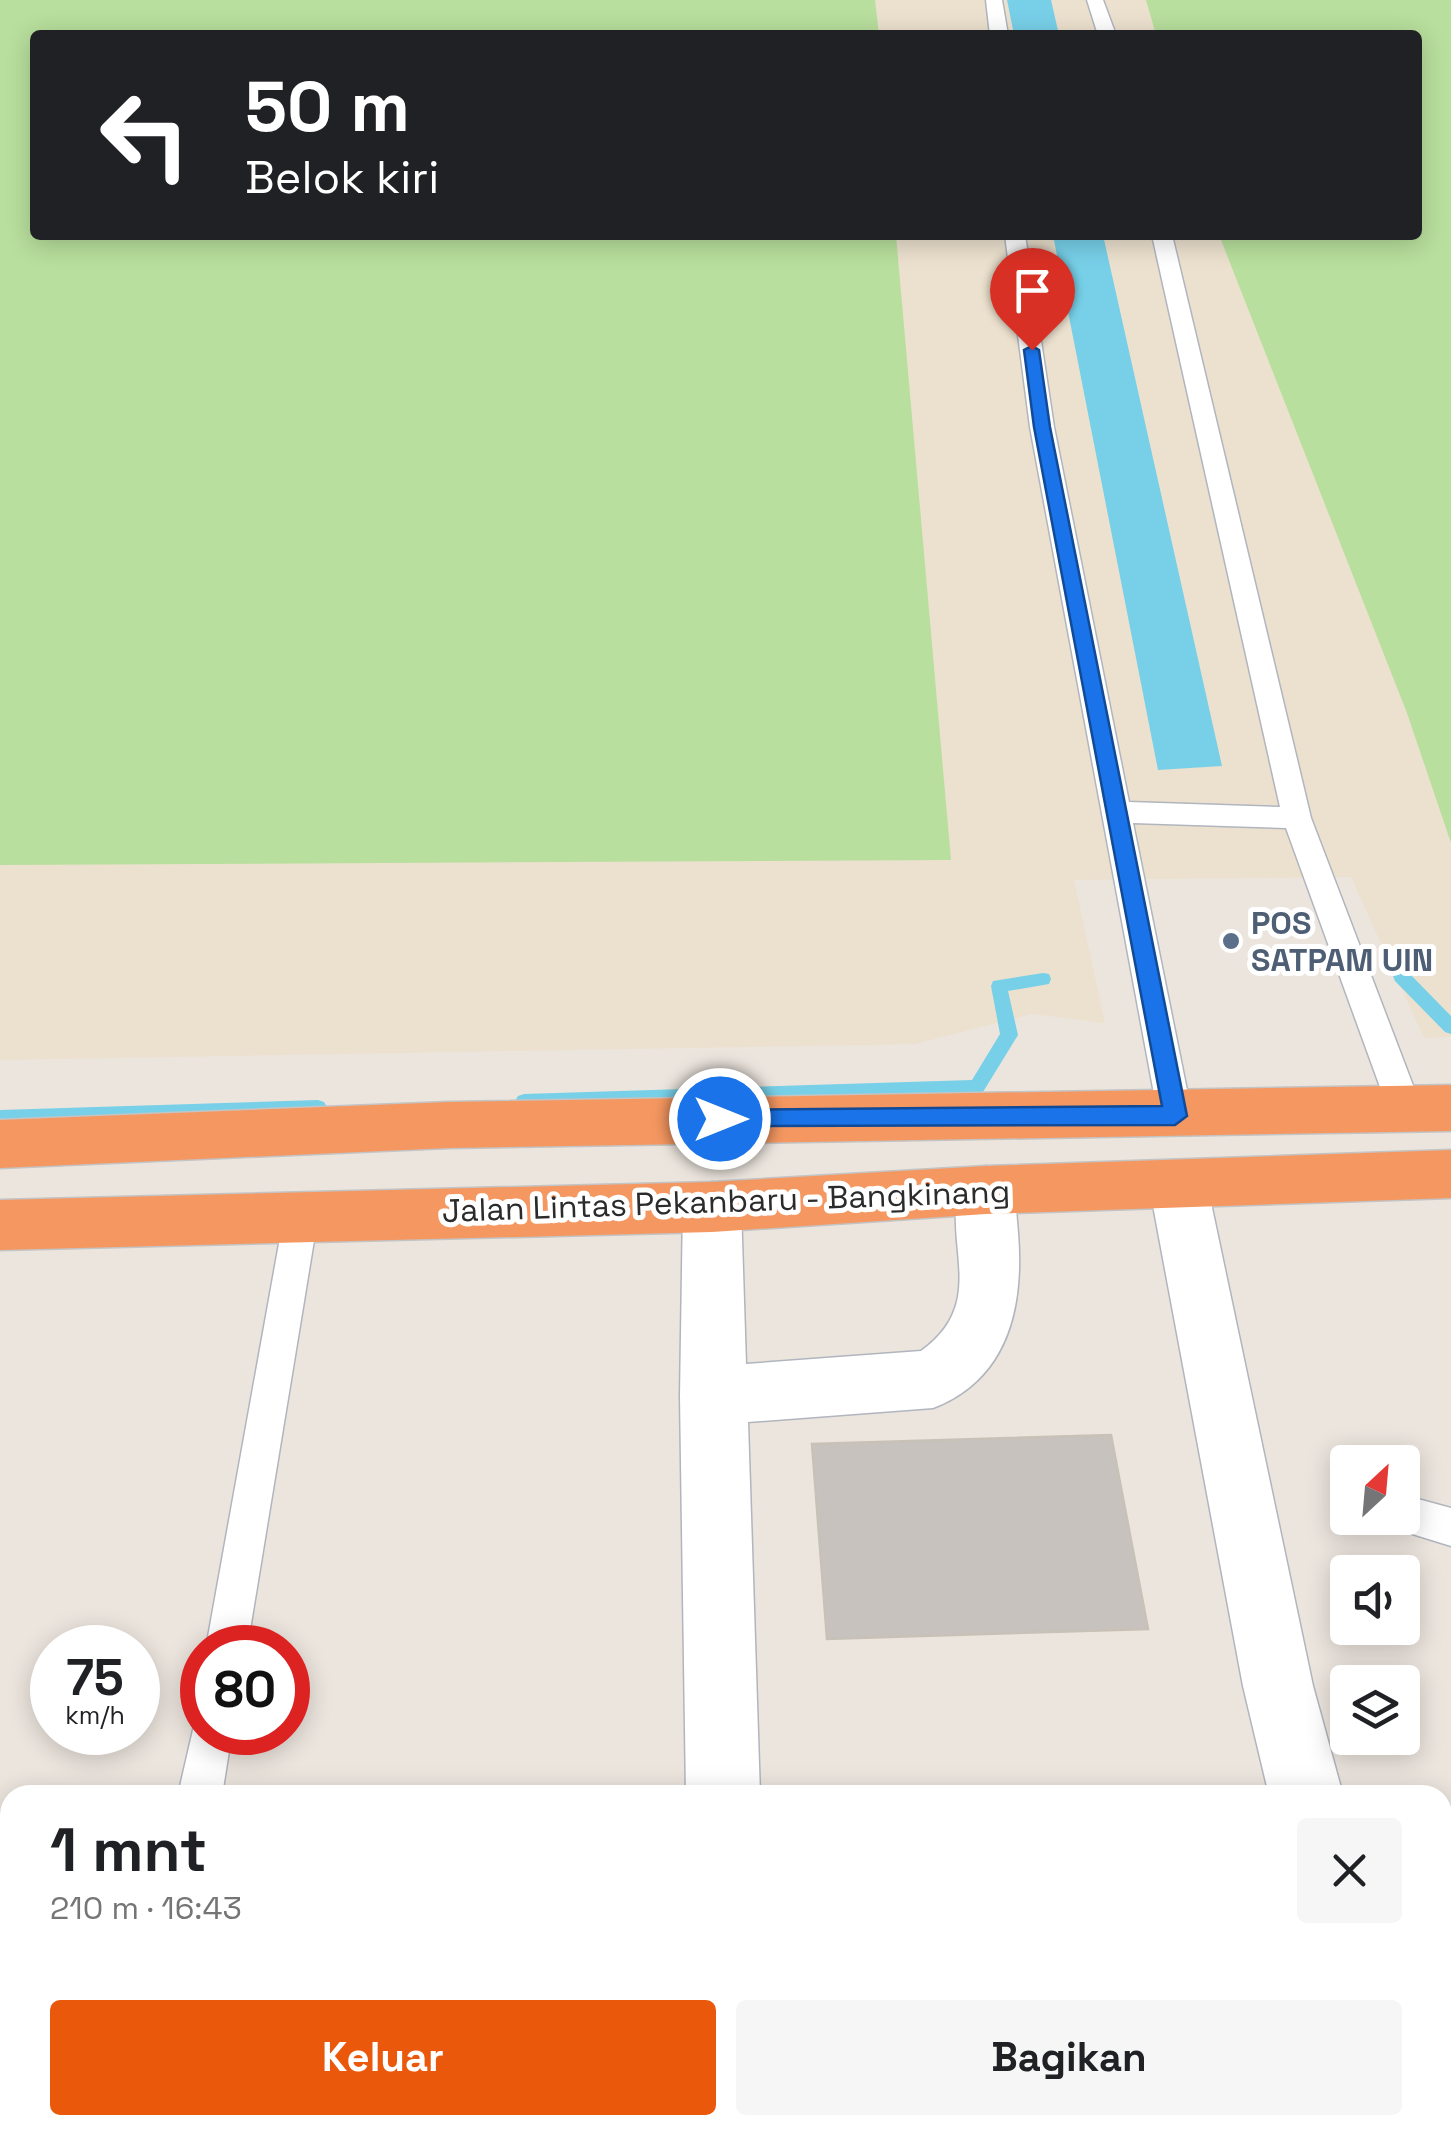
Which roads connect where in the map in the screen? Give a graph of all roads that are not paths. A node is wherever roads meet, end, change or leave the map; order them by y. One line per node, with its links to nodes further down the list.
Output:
1 (994, 0): 3 (lane)
2 (1095, 0): 4 (lane)
3 (998, 30)
4 (1105, 30)
5 (1016, 240): 7 (lane)
6 (1163, 240): 8 (lane)
7 (1115, 812): 8 (lane); 10 (lane)
8 (1297, 818): 9 (lane)
9 (1428, 1108): 10 (highway)
10 (1175, 1116): 11 (highway)
11 (0, 1144)
12 (1451, 1174): 13 (highway, Jalan Lintas Pekanbaru - Bangkinang)
13 (1178, 1184): 14 (highway, Jalan Lintas Pekanbaru - Bangkinang); 25 (street)
14 (986, 1190): 15 (highway, Jalan Lintas Pekanbaru - Bangkinang); 18 (street)
15 (712, 1207): 16 (highway, Jalan Lintas Pekanbaru - Bangkinang); 18 (street)
16 (300, 1216): 17 (highway, Jalan Lintas Pekanbaru - Bangkinang); 21 (lane)
17 (0, 1225)
18 (712, 1396): 24 (street)
19 (1420, 1518): 20 (lane)
20 (1451, 1526)
21 (230, 1625)
22 (207, 1755): 23 (lane)
23 (202, 1785)
24 (723, 1785)
25 (1303, 1785)

